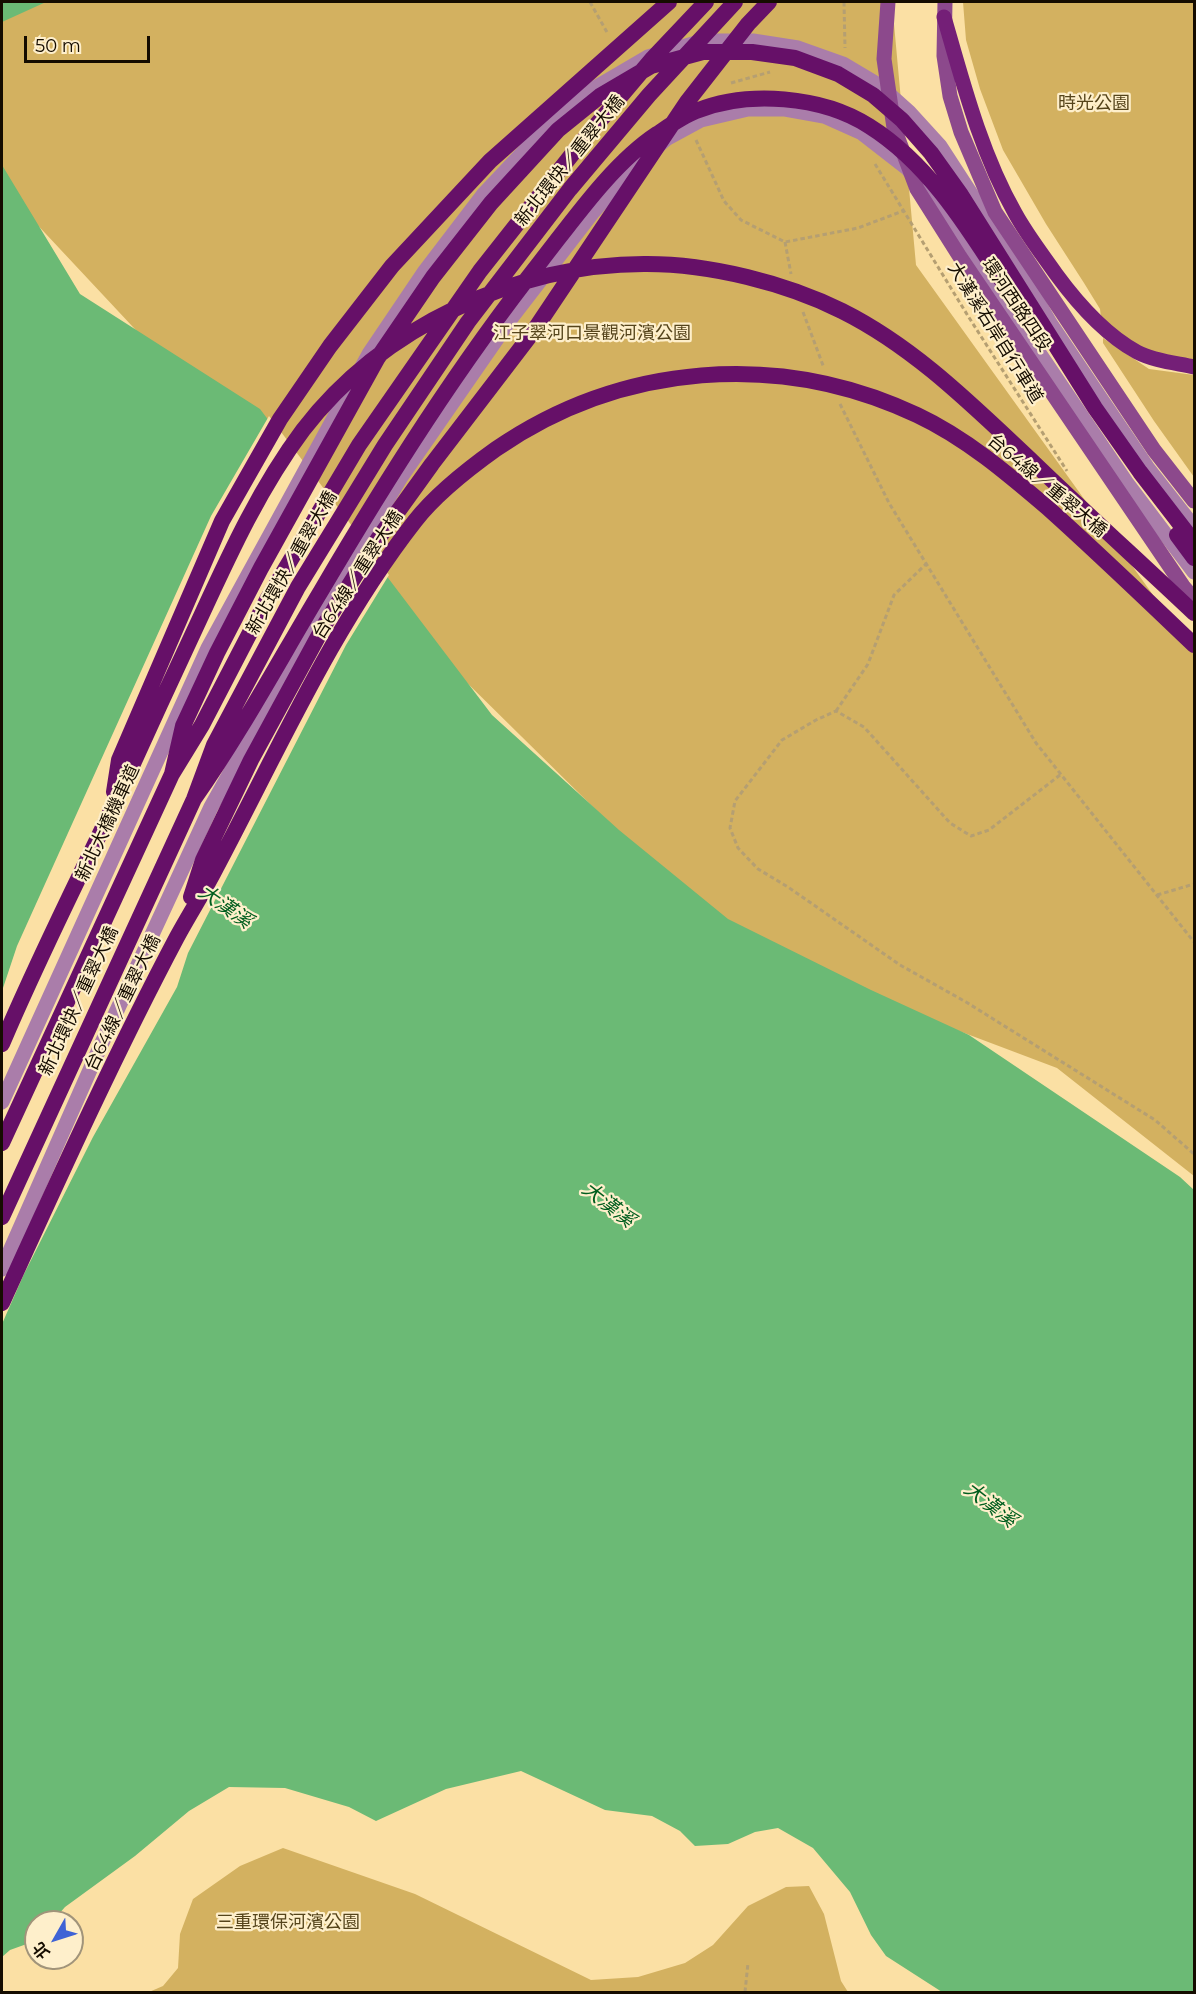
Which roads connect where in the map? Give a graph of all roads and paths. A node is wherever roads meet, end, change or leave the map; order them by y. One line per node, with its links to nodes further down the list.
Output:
1 (669, 2): 34 (highway)
2 (706, 2): 31 (highway, 新北環快／重翠大橋)
3 (735, 2): 33 (highway, 新北環快／重翠大橋)
4 (769, 2): 37 (highway)
5 (844, 2): 8 (path)
6 (888, 2): 27 (main road, 環河西路四段)
7 (945, 9): 17 (main road); 21 (main road, 環河西路四段)
8 (845, 50)
9 (770, 72): 10 (path)
10 (728, 84)
11 (692, 131): 14 (path)
12 (873, 160): 13 (path, 大漢溪右岸自行車道)
13 (903, 211): 14 (path); 20 (path, 大漢溪右岸自行車道)
14 (785, 242): 15 (path)
15 (793, 284)
16 (800, 304): 18 (path)
17 (1194, 366)
18 (827, 374)
19 (836, 395): 25 (path)
20 (1073, 479)
21 (1194, 501)
22 (1194, 527): 40 (street, 新北大橋機車道)
23 (1194, 542): 31 (highway)
24 (1194, 558): 33 (highway)
25 (926, 564): 30 (path); 32 (path)
26 (1194, 572): 44 (street)
27 (1194, 599)
28 (1194, 613): 34 (highway, 台64線／重翠大橋)
29 (1194, 645): 37 (highway, 台64線／重翠大橋)
30 (836, 711): 32 (path); 42 (path)
31 (172, 774): 41 (highway, 新北環快／重翠大橋)
32 (1060, 775): 36 (path)
33 (194, 799): 43 (highway, 新北環快／重翠大橋)
34 (110, 815): 39 (highway, 台64線／重翠大橋)
35 (1194, 884): 36 (path)
36 (1156, 895): 38 (path)
37 (177, 937): 45 (highway, 台64線／重翠大橋)
38 (1194, 942)
39 (2, 1044)
40 (2, 1102)
41 (2, 1143)
42 (1194, 1154)
43 (2, 1217)
44 (2, 1269)
45 (2, 1303)
46 (748, 1963): 47 (path)
47 (745, 1992)

